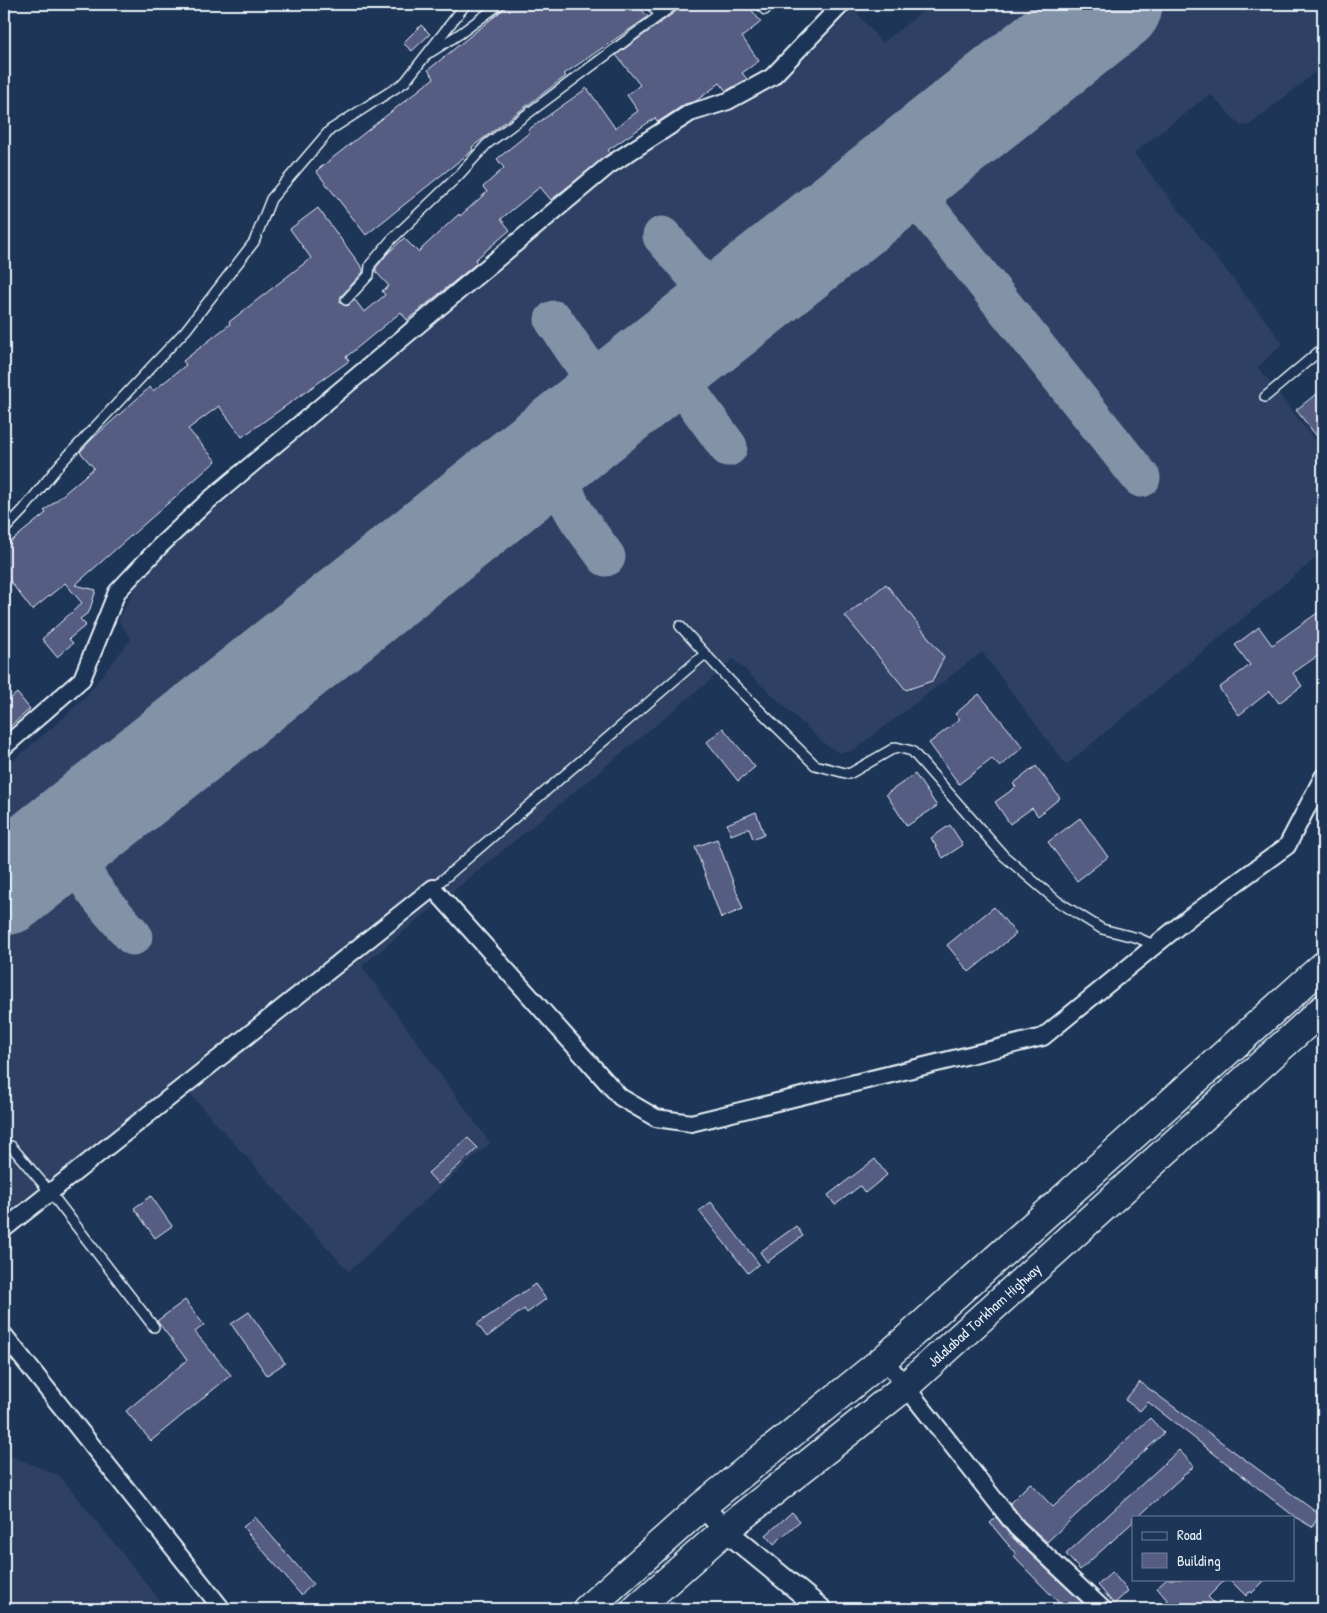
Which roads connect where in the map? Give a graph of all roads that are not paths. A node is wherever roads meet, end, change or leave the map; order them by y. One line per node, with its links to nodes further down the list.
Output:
1 (466, 4): 7 (lane)
2 (500, 4): 7 (lane)
3 (650, 4): 6 (lane)
4 (675, 4): 6 (lane)
5 (842, 4): 14 (street)
6 (660, 15): 8 (lane)
7 (424, 56): 11 (lane)
8 (346, 300)
9 (1323, 348): 10 (lane)
10 (1265, 397)
11 (4, 530)
12 (680, 626): 13 (lane)
13 (705, 654): 16 (lane); 17 (lane)
14 (4, 747)
15 (1323, 777): 17 (street)
16 (433, 888): 17 (street); 21 (street)
17 (1154, 945)
18 (1323, 966): 25 (highway)
19 (1323, 1009): 26 (highway, Jalalabad Torkham Highway)
20 (11, 1146): 21 (lane)
21 (50, 1192): 22 (street); 23 (lane)
22 (4, 1229)
23 (154, 1327)
24 (4, 1334): 29 (street)
25 (884, 1359): 26 (street); 27 (highway)
26 (906, 1386): 28 (highway, Jalalabad Torkham Highway); 33 (street)
27 (702, 1506): 28 (street); 30 (highway)
28 (725, 1530): 31 (highway, Jalalabad Torkham Highway); 32 (street)
29 (222, 1609)
30 (587, 1609)
31 (636, 1609)
32 (821, 1609)
33 (1103, 1609)

